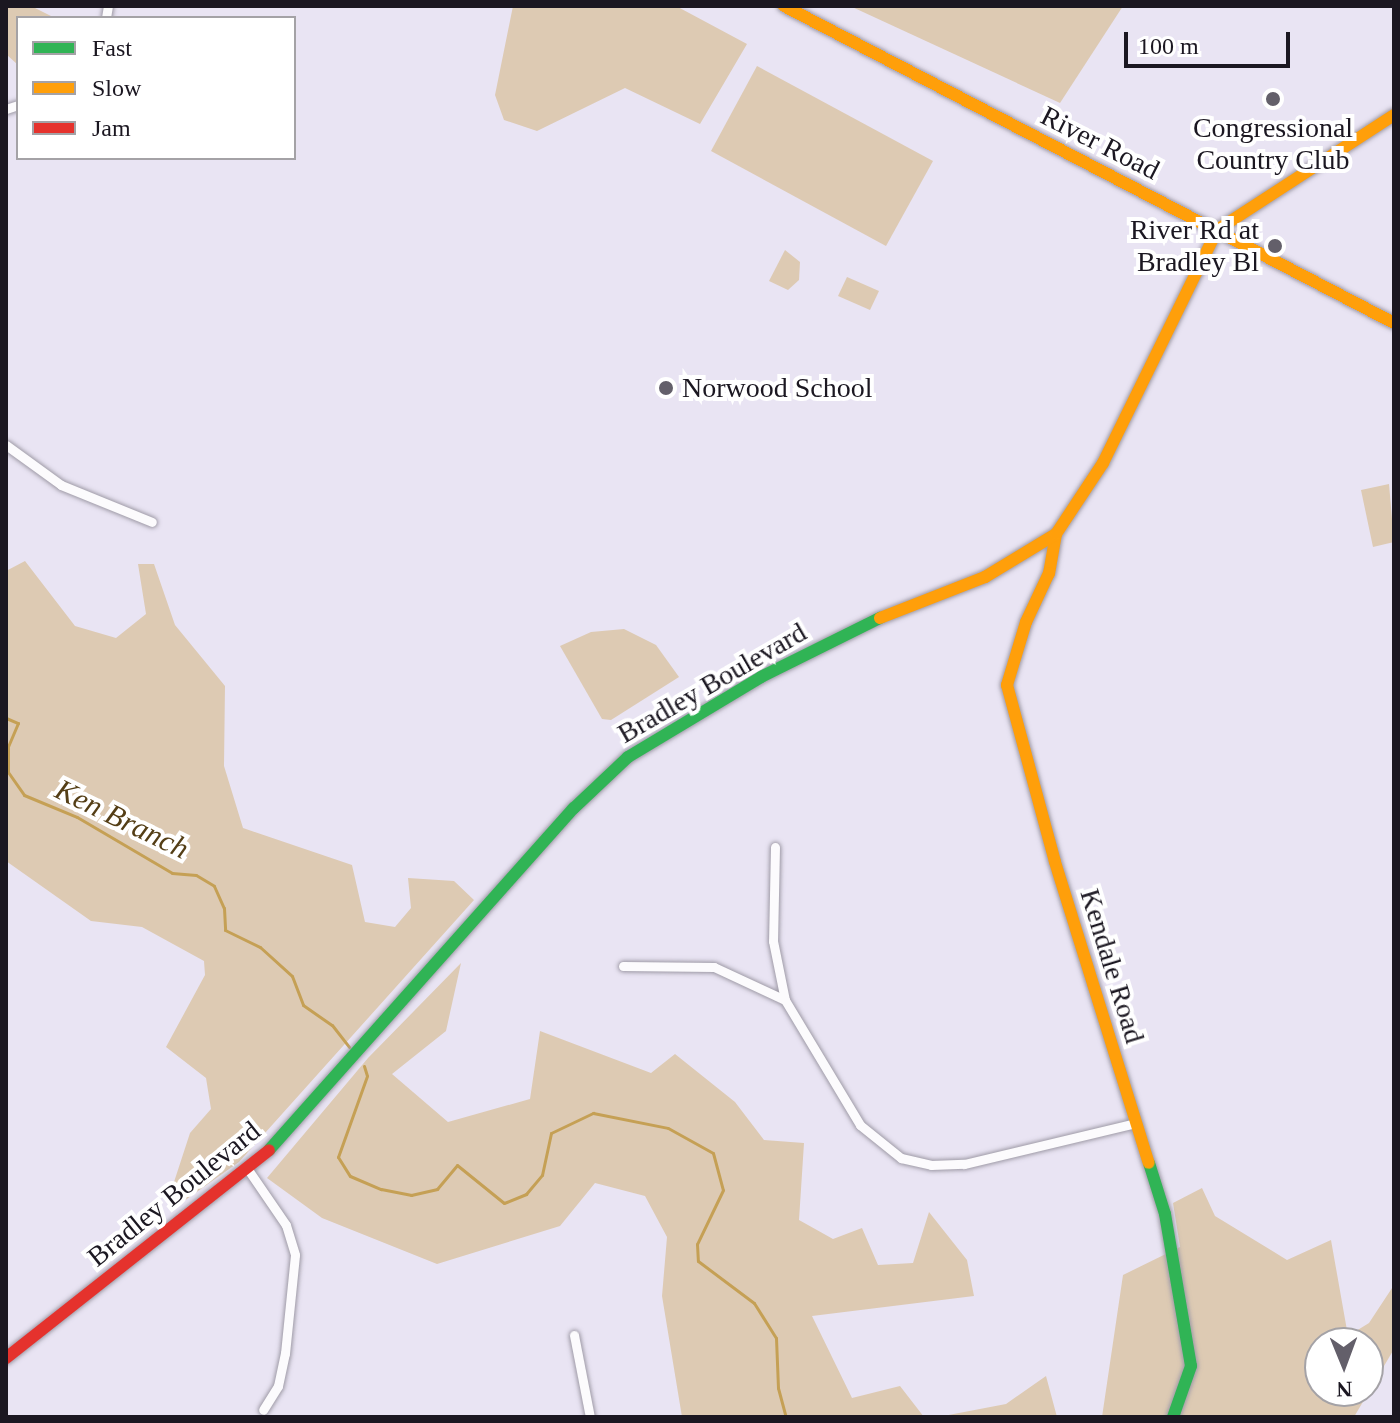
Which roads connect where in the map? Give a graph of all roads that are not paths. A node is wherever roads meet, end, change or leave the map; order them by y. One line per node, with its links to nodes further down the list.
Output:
1 (784, 6): 3 (main road, River Road)
2 (1394, 115): 3 (main road)
3 (1217, 230): 4 (main road, River Road); 7 (main road, Bradley Boulevard)
4 (1394, 323)
5 (6, 445): 6 (street)
6 (152, 522)
7 (1056, 534): 11 (main road, Kendale Road); 12 (main road, Bradley Boulevard)
8 (775, 847): 10 (street)
9 (623, 966): 10 (street)
10 (785, 1000): 11 (street)
11 (1136, 1123): 17 (main road, Kendale Road)
12 (249, 1171): 14 (main road, Bradley Boulevard); 15 (street)
13 (574, 1335): 16 (street)
14 (6, 1357)
15 (263, 1410)
16 (590, 1417)
17 (1173, 1417)

